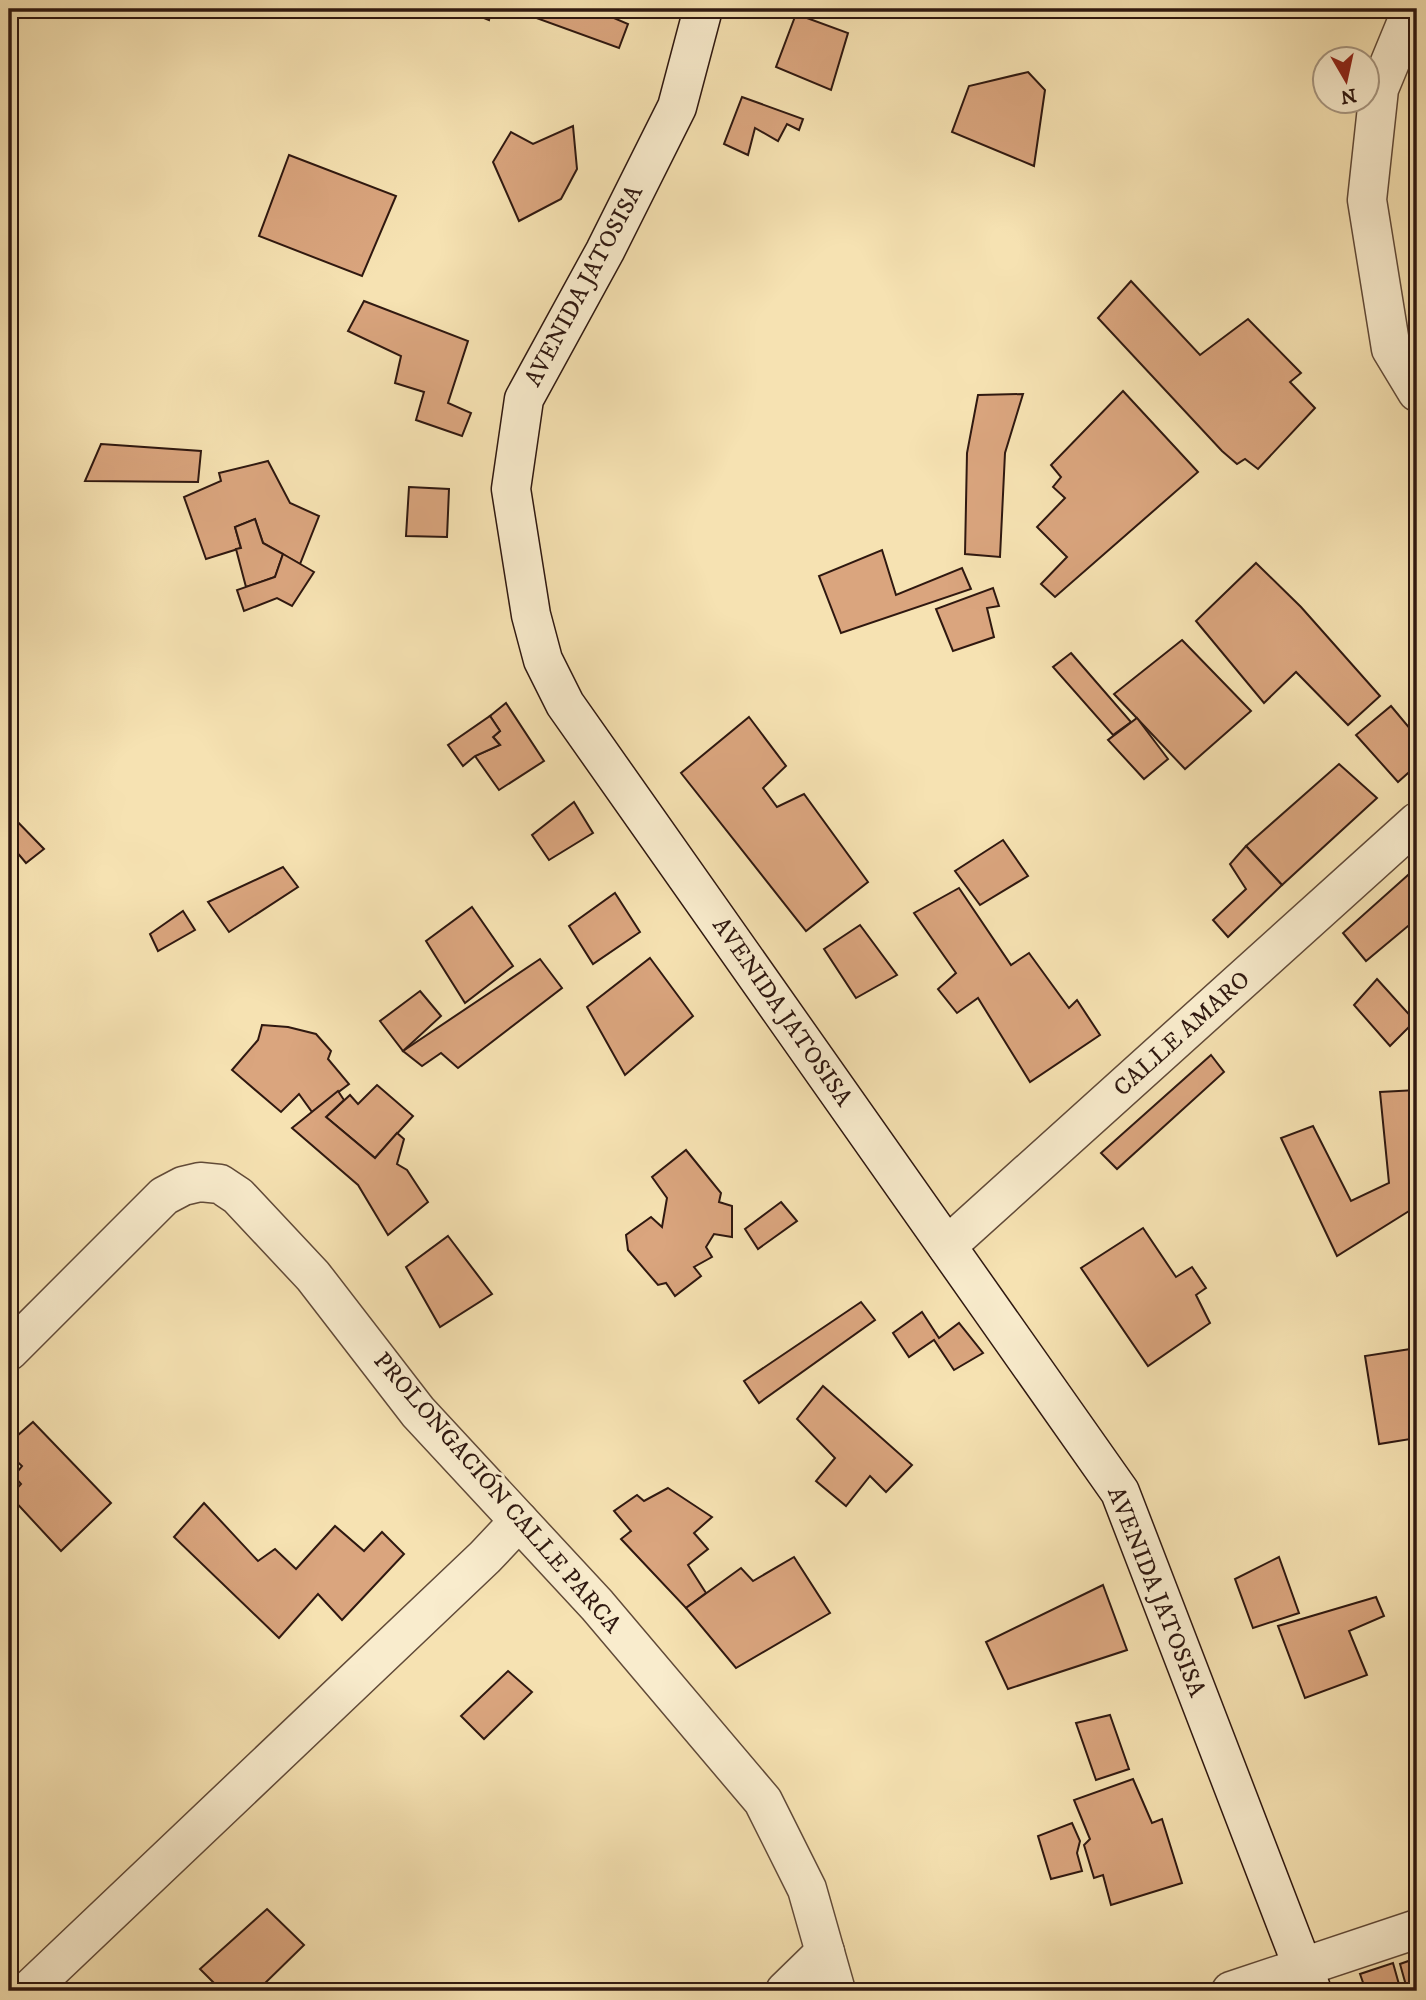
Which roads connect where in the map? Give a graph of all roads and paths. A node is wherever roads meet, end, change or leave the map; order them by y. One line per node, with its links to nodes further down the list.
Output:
1 (703, 9): 5 (street, AVENIDA JATOSISA)
2 (1412, 9): 3 (street)
3 (1417, 392)
4 (1417, 822): 5 (street, CALLE AMARO)
5 (947, 1246): 10 (street, AVENIDA JATOSISA)
6 (9, 1351): 7 (street, PROLONGACIÓN CALLE PARCA)
7 (519, 1521): 9 (street, PROLONGACIÓN CALLE PARCA); 11 (street)
8 (1417, 1929): 10 (street)
9 (825, 1952): 12 (street); 13 (street, PROLONGACIÓN CALLE PARCA)
10 (1308, 1980): 14 (street)
11 (28, 1991)
12 (785, 1991)
13 (835, 1991)
14 (1231, 1991)

